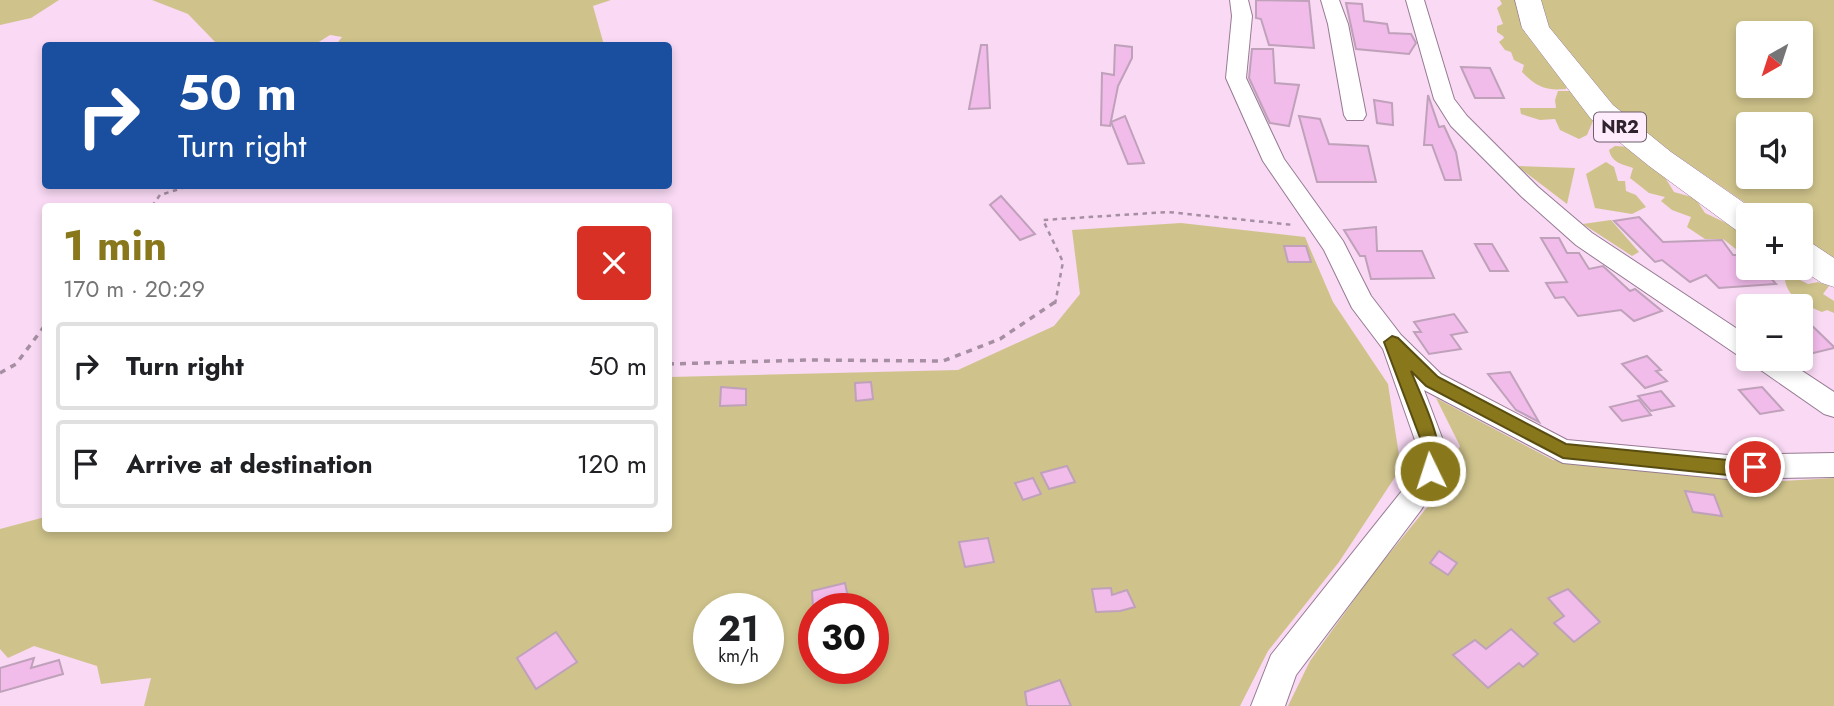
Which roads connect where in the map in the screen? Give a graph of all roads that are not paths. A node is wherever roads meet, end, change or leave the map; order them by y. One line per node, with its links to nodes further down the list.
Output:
1 (1239, 0): 10 (street)
2 (1330, 0): 5 (street)
3 (1415, 0): 9 (street)
4 (1528, 0): 6 (highway, NR2)
5 (1356, 115)
6 (1736, 213)
7 (1813, 261): 8 (highway)
8 (1834, 274)
9 (1736, 340)
10 (1392, 342): 13 (street); 14 (street)
11 (1782, 371): 12 (street)
12 (1834, 406)
13 (1834, 466)
14 (1268, 706)

